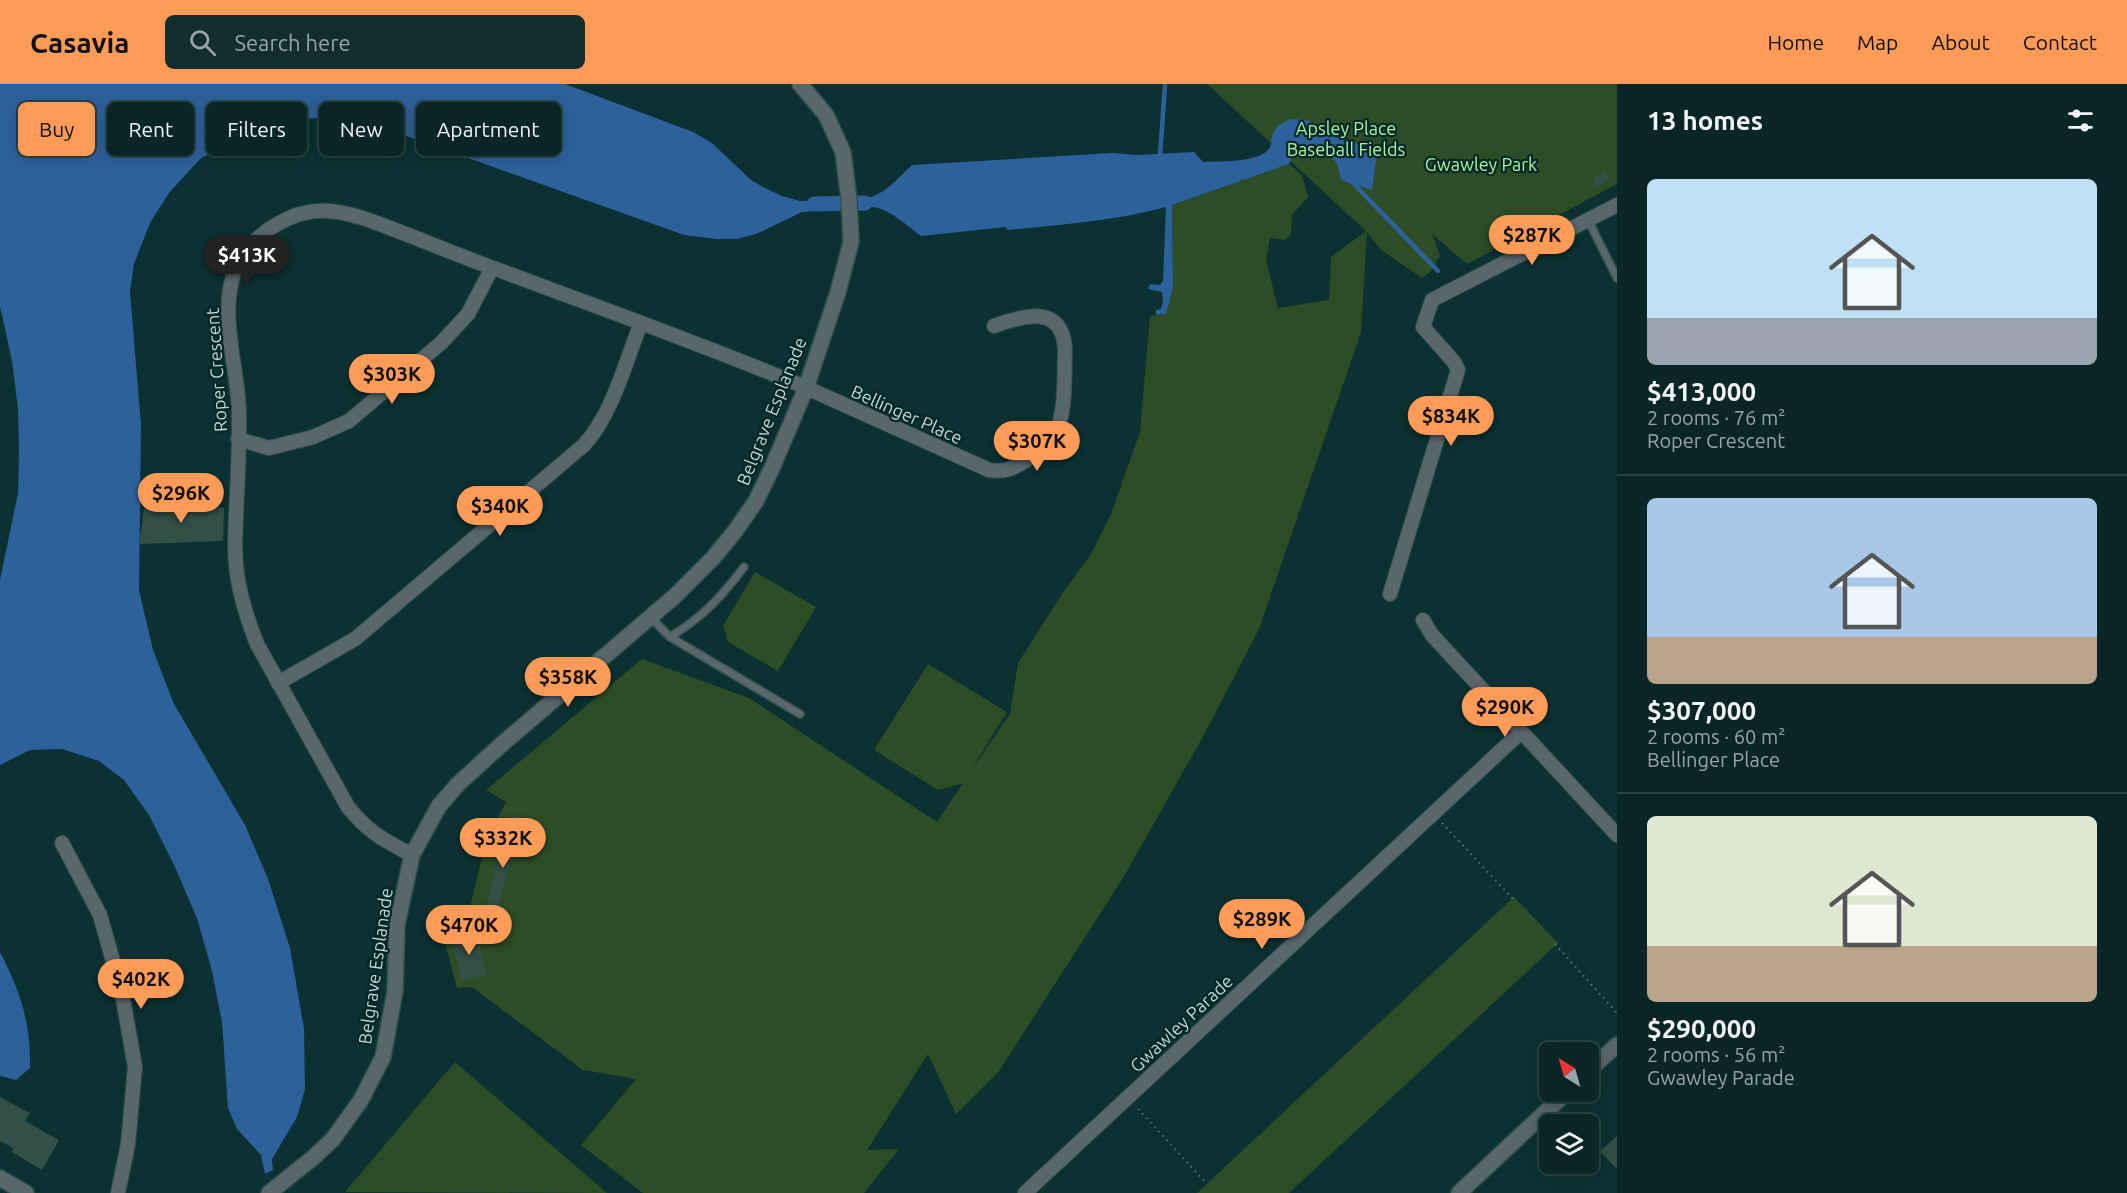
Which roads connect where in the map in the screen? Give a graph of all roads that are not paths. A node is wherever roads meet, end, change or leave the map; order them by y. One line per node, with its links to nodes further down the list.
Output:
1 (800, 84): 8 (street, Belgrave Esplanade)
2 (1617, 204): 3 (street)
3 (1588, 220): 5 (lane); 11 (street)
4 (492, 268): 6 (street, Roper Crescent); 9 (street); 9 (street, Roper Crescent)
5 (1617, 278)
6 (641, 322): 8 (street, Roper Crescent); 15 (street)
7 (994, 326): 8 (street, Bellinger Place)
8 (806, 388): 12 (street, Belgrave Esplanade)
9 (238, 439): 15 (street, Roper Crescent)
10 (744, 567): 14 (lane)
11 (1390, 594)
12 (650, 617): 14 (lane); 20 (street, Belgrave Esplanade)
13 (1423, 620): 17 (street)
14 (670, 637): 16 (lane)
15 (278, 683): 20 (street, Roper Crescent)
16 (800, 714)
17 (1521, 732): 18 (street); 28 (street, Gwawley Parade)
18 (1617, 835)
19 (62, 843): 26 (street)
20 (412, 855): 27 (street, Belgrave Esplanade)
21 (1617, 1045): 22 (street)
22 (1599, 1061)
23 (1556, 1102): 29 (street)
24 (0, 1178): 25 (street)
25 (26, 1193)
26 (118, 1193)
27 (269, 1193)
28 (1025, 1193)
29 (1459, 1193)

